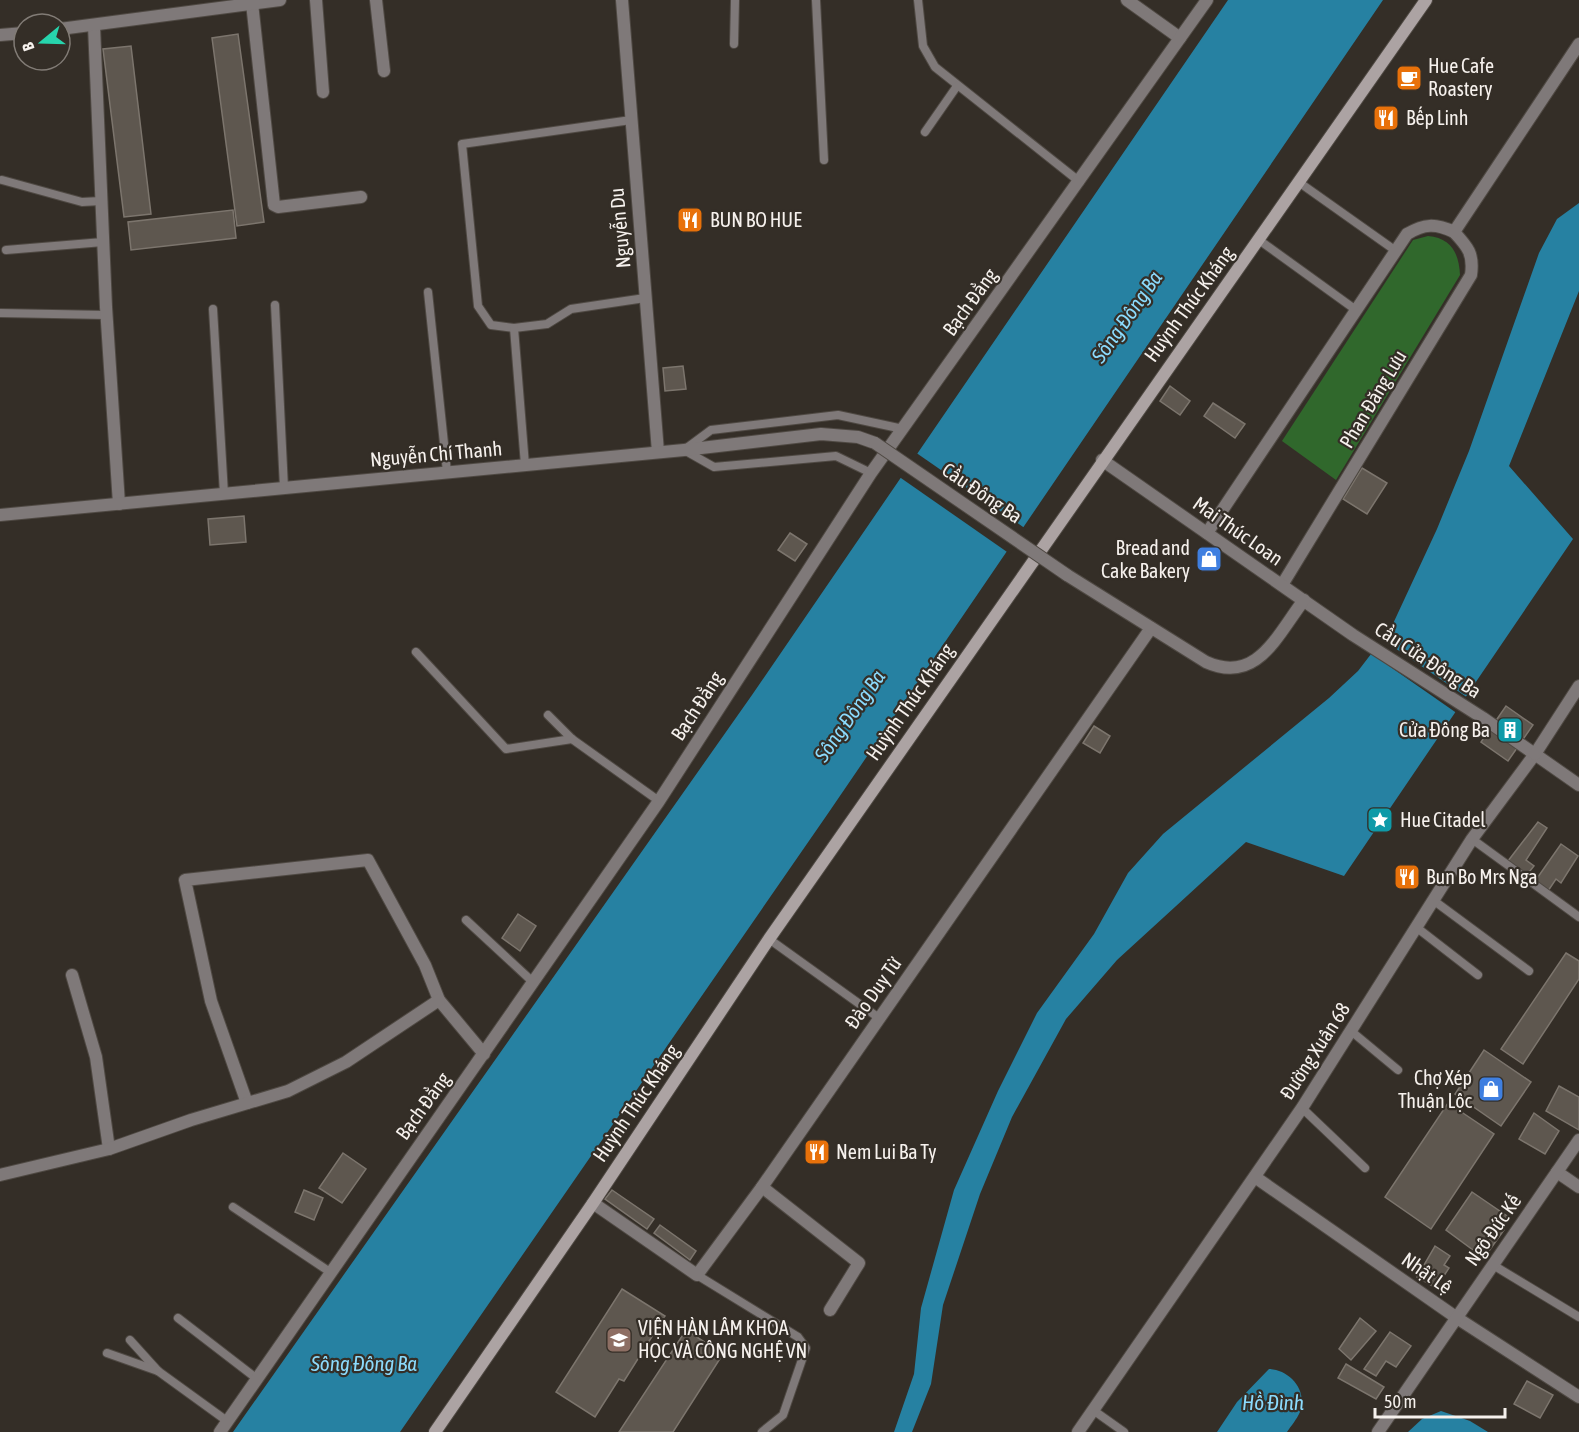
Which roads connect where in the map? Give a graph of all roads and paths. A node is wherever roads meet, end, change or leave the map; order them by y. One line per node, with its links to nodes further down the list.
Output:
1 (280, 0): 11 (street)
2 (316, 0): 19 (street)
3 (376, 0): 17 (street)
4 (621, 0): 20 (street, Nguyễn Du)
5 (735, 0): 15 (lane)
6 (816, 0): 22 (lane)
7 (918, 0): 18 (lane)
8 (1127, 0): 14 (street)
9 (1207, 0): 14 (street, Bạch Đằng)
10 (1426, 0): 25 (main road, Huỳnh Thúc Kháng)
11 (252, 3): 12 (street); 26 (street)
12 (94, 26): 13 (street); 27 (street)
13 (72, 28)
14 (1180, 38): 24 (street, Bạch Đằng)
15 (734, 44)
16 (1579, 44): 28 (street)
17 (384, 71)
18 (957, 86): 21 (lane); 24 (lane)
19 (323, 92)
20 (631, 120): 34 (street, Nguyễn Du); 40 (lane)
21 (925, 132)
22 (824, 160)
23 (2, 180): 27 (lane)
24 (1080, 182): 41 (street, Bạch Đằng)
25 (1300, 183): 29 (main road, Huỳnh Thúc Kháng); 32 (lane)
26 (362, 197)
27 (101, 201): 30 (street)
28 (1454, 232): 32 (street); 54 (street, Phan Đăng Lưu)
29 (1259, 240): 37 (lane); 45 (main road, Huỳnh Thúc Kháng)
30 (103, 242): 31 (lane); 39 (street)
31 (6, 250)
32 (1396, 251): 37 (street)
33 (428, 292): 47 (lane)
34 (645, 298): 40 (lane); 44 (street, Nguyễn Du)
35 (275, 305): 49 (lane)
36 (213, 309): 50 (lane)
37 (1356, 310): 53 (street)
38 (0, 313): 39 (lane)
39 (106, 315): 51 (street)
40 (514, 328): 46 (lane)
41 (903, 429): 43 (lane); 48 (street, Bạch Đằng)
42 (875, 443): 43 (street, Nguyễn Chí Thanh); 56 (street, Cầu Đông Ba, bridge)
43 (684, 450): 44 (street, Nguyễn Chí Thanh); 48 (lane)
44 (658, 452): 46 (street, Nguyễn Chí Thanh)
45 (1102, 460): 53 (street, Mai Thúc Loan); 70 (main road, Huỳnh Thúc Kháng)
46 (525, 465): 47 (street, Nguyễn Chí Thanh)
47 (447, 472): 49 (street, Nguyễn Chí Thanh)
48 (871, 473): 64 (street, Bạch Đằng)
49 (284, 488): 50 (street, Nguyễn Chí Thanh)
50 (224, 494): 51 (street, Nguyễn Chí Thanh)
51 (119, 504): 52 (street, Nguyễn Chí Thanh)
52 (0, 515)
53 (1207, 533): 54 (street, Mai Thúc Loan)
54 (1282, 585): 55 (street, Mai Thúc Loan)
55 (1304, 600): 56 (street); 57 (street, Mai Thúc Loan)
56 (1151, 628): 76 (street, Đào Duy Từ)
57 (1353, 634): 62 (street, Cầu Cửa Đông Ba)
58 (416, 652): 61 (lane)
59 (1579, 686): 62 (street, Đường Xuân 68)
60 (548, 715): 61 (lane)
61 (572, 739): 64 (lane)
62 (1535, 754): 63 (street); 65 (street, Đường Xuân 68)
63 (1579, 785)
64 (659, 801): 74 (street, Bạch Đằng)
65 (1472, 839): 66 (street, Đường Xuân 68); 67 (lane)
66 (1433, 900): 69 (street, Đường Xuân 68); 71 (lane)
67 (1579, 917)
68 (466, 920): 74 (lane)
69 (1416, 927): 73 (lane); 77 (street, Đường Xuân 68)
70 (769, 939): 76 (lane); 90 (main road, Huỳnh Thúc Kháng)
71 (1529, 971)
72 (72, 975): 83 (street)
73 (1478, 975)
74 (534, 983): 78 (street, Bạch Đằng)
75 (439, 1000): 78 (street); 80 (street); 80 (street)
76 (879, 1018): 88 (street, Đào Duy Từ)
77 (1351, 1030): 79 (lane); 81 (street, Đường Xuân 68)
78 (484, 1054): 93 (street, Bạch Đằng)
79 (1398, 1070)
80 (247, 1103): 83 (street)
81 (1302, 1108): 84 (lane); 87 (street, Đường Xuân 68)
82 (1579, 1140): 85 (street, Ngô Đức Kế)
83 (109, 1149): 86 (street)
84 (1365, 1168)
85 (1557, 1172): 89 (street); 92 (street, Ngô Đức Kế)
86 (0, 1175)
87 (1255, 1177): 96 (street, Nhật Lệ); 104 (street, Đường Xuân 68)
88 (762, 1187): 94 (street, Đào Duy Từ); 95 (street)
89 (1579, 1187)
90 (593, 1203): 94 (street); 106 (main road, Huỳnh Thúc Kháng)
91 (233, 1207): 93 (lane)
92 (1493, 1265): 96 (street, Ngô Đức Kế); 97 (lane)
93 (330, 1272): 102 (street, Bạch Đằng)
94 (697, 1275): 107 (lane)
95 (830, 1310)
96 (1457, 1317): 103 (street, Nhật Lệ); 110 (street, Ngô Đức Kế)
97 (1579, 1317)
98 (178, 1318): 102 (lane)
99 (130, 1340): 101 (lane)
100 (107, 1353): 101 (lane)
101 (158, 1371): 105 (lane)
102 (256, 1378): 105 (street, Bạch Đằng)
103 (1579, 1397)
104 (1093, 1410): 108 (street, Đường Xuân 68); 109 (lane)
105 (223, 1427)
106 (436, 1432)
107 (762, 1432)
108 (1078, 1432)
109 (1124, 1432)
110 (1378, 1432)

